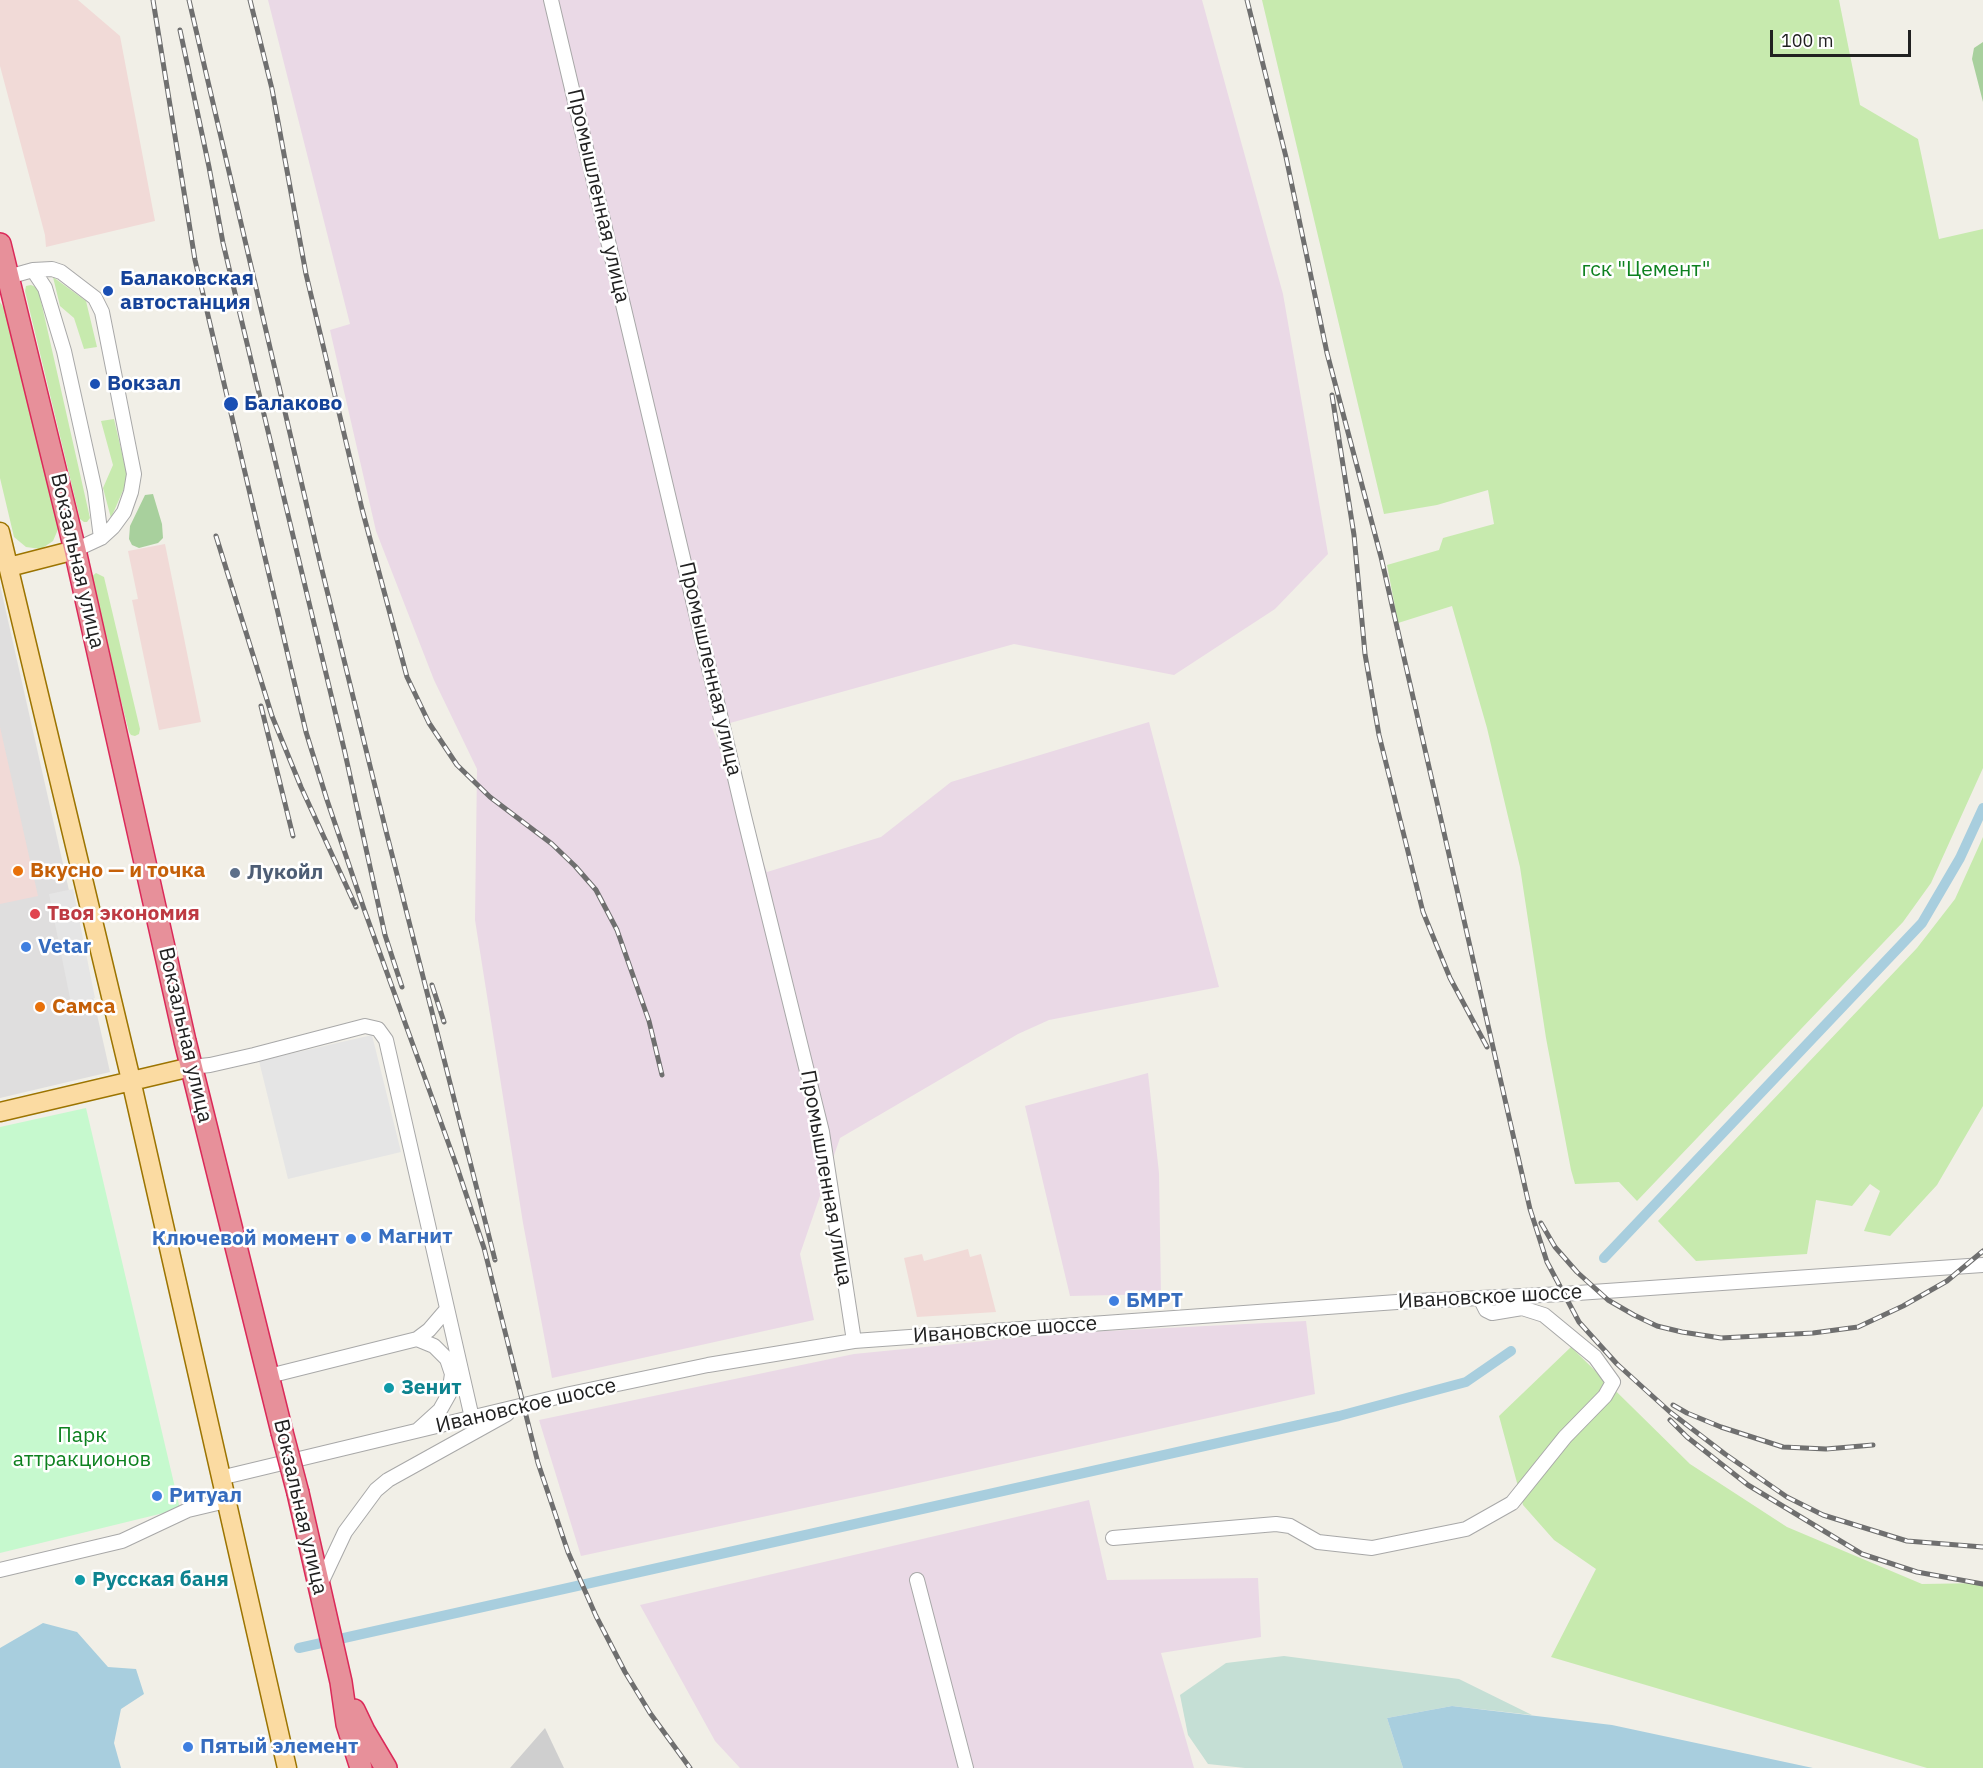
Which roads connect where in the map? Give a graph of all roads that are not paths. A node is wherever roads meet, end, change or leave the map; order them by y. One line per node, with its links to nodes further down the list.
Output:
1 (551, 0): 16 (street, Промышленная улица)
2 (0, 244): 4 (highway, Вокзальная улица)
3 (33, 270): 4 (street); 6 (street); 6 (street)
4 (4, 278): 7 (highway, Вокзальная улица)
5 (0, 532): 8 (main road)
6 (101, 538): 7 (street)
7 (75, 550): 8 (main road); 9 (highway, Вокзальная улица)
8 (9, 567): 10 (main road)
9 (191, 1067): 10 (main road); 14 (street); 17 (highway, Вокзальная улица)
10 (131, 1080): 11 (main road); 21 (main road)
11 (0, 1112)
12 (1983, 1265): 13 (street, Ивановское шоссе)
13 (1480, 1298): 16 (street, Ивановское шоссе); 23 (street)
14 (447, 1309): 15 (street); 19 (street)
15 (417, 1339): 17 (street); 20 (street)
16 (855, 1341): 18 (street, Ивановское шоссе)
17 (269, 1376): 26 (highway, Вокзальная улица, bridge)
18 (518, 1408): 19 (street, Ивановское шоссе); 26 (street)
19 (472, 1418): 20 (street, Ивановское шоссе)
20 (417, 1431): 21 (street, Ивановское шоссе)
21 (220, 1478): 22 (main road)
22 (226, 1501): 24 (street); 28 (main road)
23 (1113, 1538)
24 (0, 1570)
25 (917, 1580): 33 (street)
26 (319, 1587): 27 (highway, Вокзальная улица)
27 (341, 1682): 31 (highway); 32 (highway)
28 (279, 1730): 29 (main road); 30 (main road)
29 (287, 1768)
30 (296, 1768)
31 (361, 1768)
32 (386, 1768)
33 (966, 1768)

